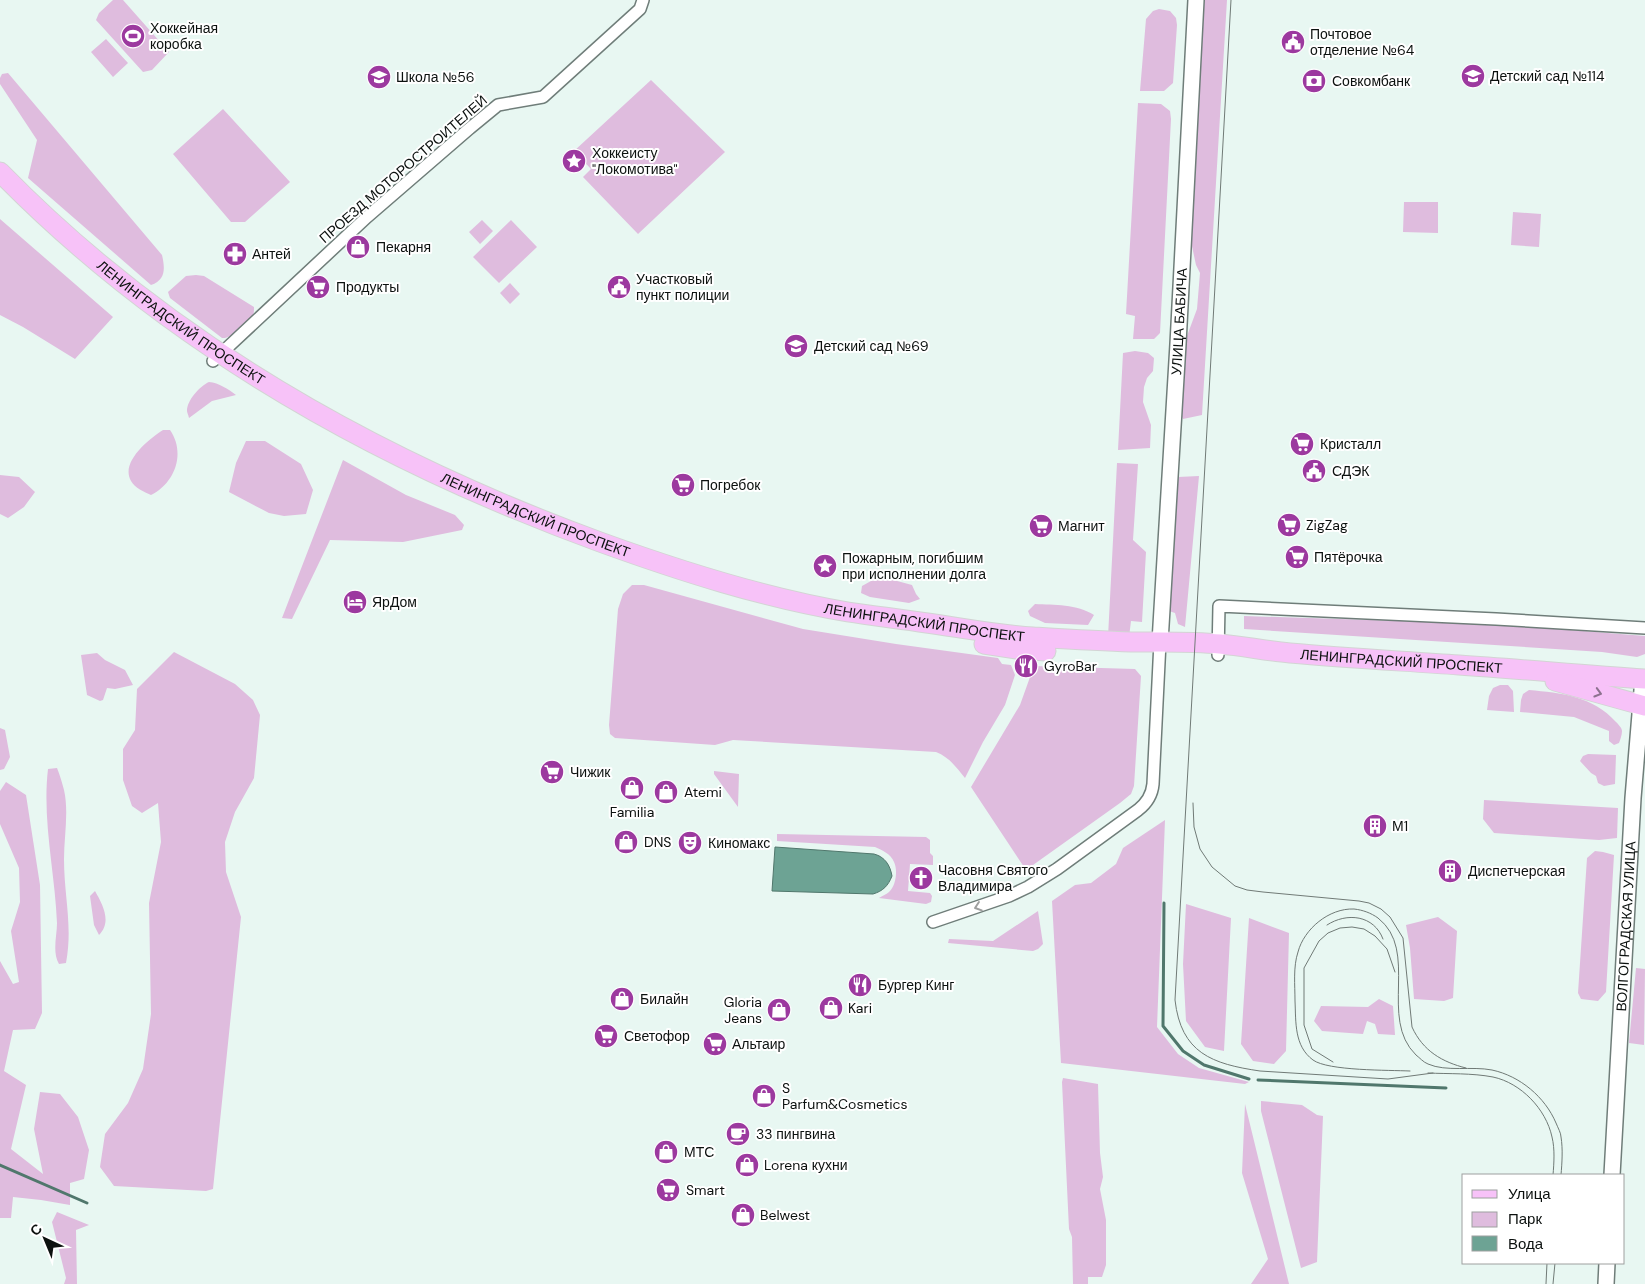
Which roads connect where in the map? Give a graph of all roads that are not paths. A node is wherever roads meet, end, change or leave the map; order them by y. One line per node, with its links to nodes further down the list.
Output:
1 (643, 0): 5 (street, ПРОЕЗД МОТОРОСТРОИТЕЛЕЙ)
2 (1196, 0): 7 (street, УЛИЦА БАБИЧА)
3 (0, 172): 5 (main road, ЛЕНИНГРАДСКИЙ ПРОСПЕКТ)
4 (0, 185): 5 (main road, ЛЕНИНГРАДСКИЙ ПРОСПЕКТ)
5 (216, 357): 7 (main road, ЛЕНИНГРАДСКИЙ ПРОСПЕКТ)
6 (1645, 628): 8 (street)
7 (1160, 648): 8 (main road, ЛЕНИНГРАДСКИЙ ПРОСПЕКТ); 13 (street, one-way to 13)
8 (1217, 649): 9 (main road, ЛЕНИНГРАДСКИЙ ПРОСПЕКТ)
9 (1518, 670): 10 (main road, ЛЕНИНГРАДСКИЙ ПРОСПЕКТ); 11 (main road, ЛЕНИНГРАДСКИЙ ПРОСПЕКТ, one-way to 11)
10 (1644, 678): 11 (street, ВОЛГОГРАДСКАЯ УЛИЦА)
11 (1643, 705): 12 (street, ВОЛГОГРАДСКАЯ УЛИЦА)
12 (1639, 798): 14 (street, ВОЛГОГРАДСКАЯ УЛИЦА)
13 (933, 922)
14 (1612, 1174)
15 (1607, 1264): 16 (street)
16 (1606, 1284)

